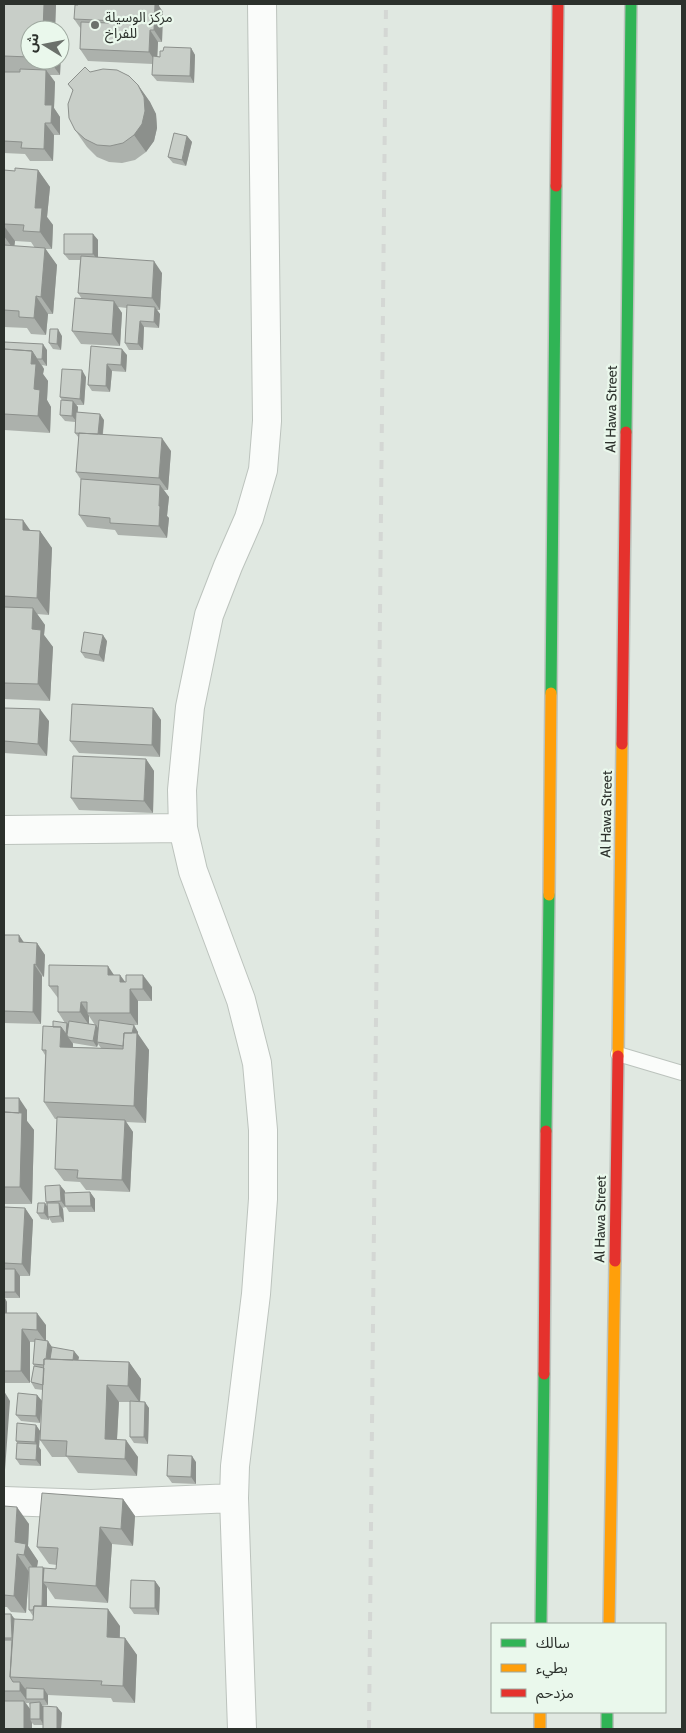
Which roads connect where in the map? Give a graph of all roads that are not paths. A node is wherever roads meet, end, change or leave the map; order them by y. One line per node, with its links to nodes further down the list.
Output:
1 (262, 4): 4 (street)
2 (558, 4): 10 (highway)
3 (631, 4): 6 (highway, Al Hawa Street)
4 (183, 828): 5 (street); 8 (street)
5 (4, 830)
6 (618, 1054): 7 (lane); 11 (highway, Al Hawa Street)
7 (682, 1073)
8 (234, 1498): 9 (street); 14 (street)
9 (4, 1501)
10 (541, 1623)
11 (609, 1623)
12 (540, 1713): 15 (highway)
13 (608, 1713): 16 (highway)
14 (242, 1729)
15 (540, 1729)
16 (607, 1729)

